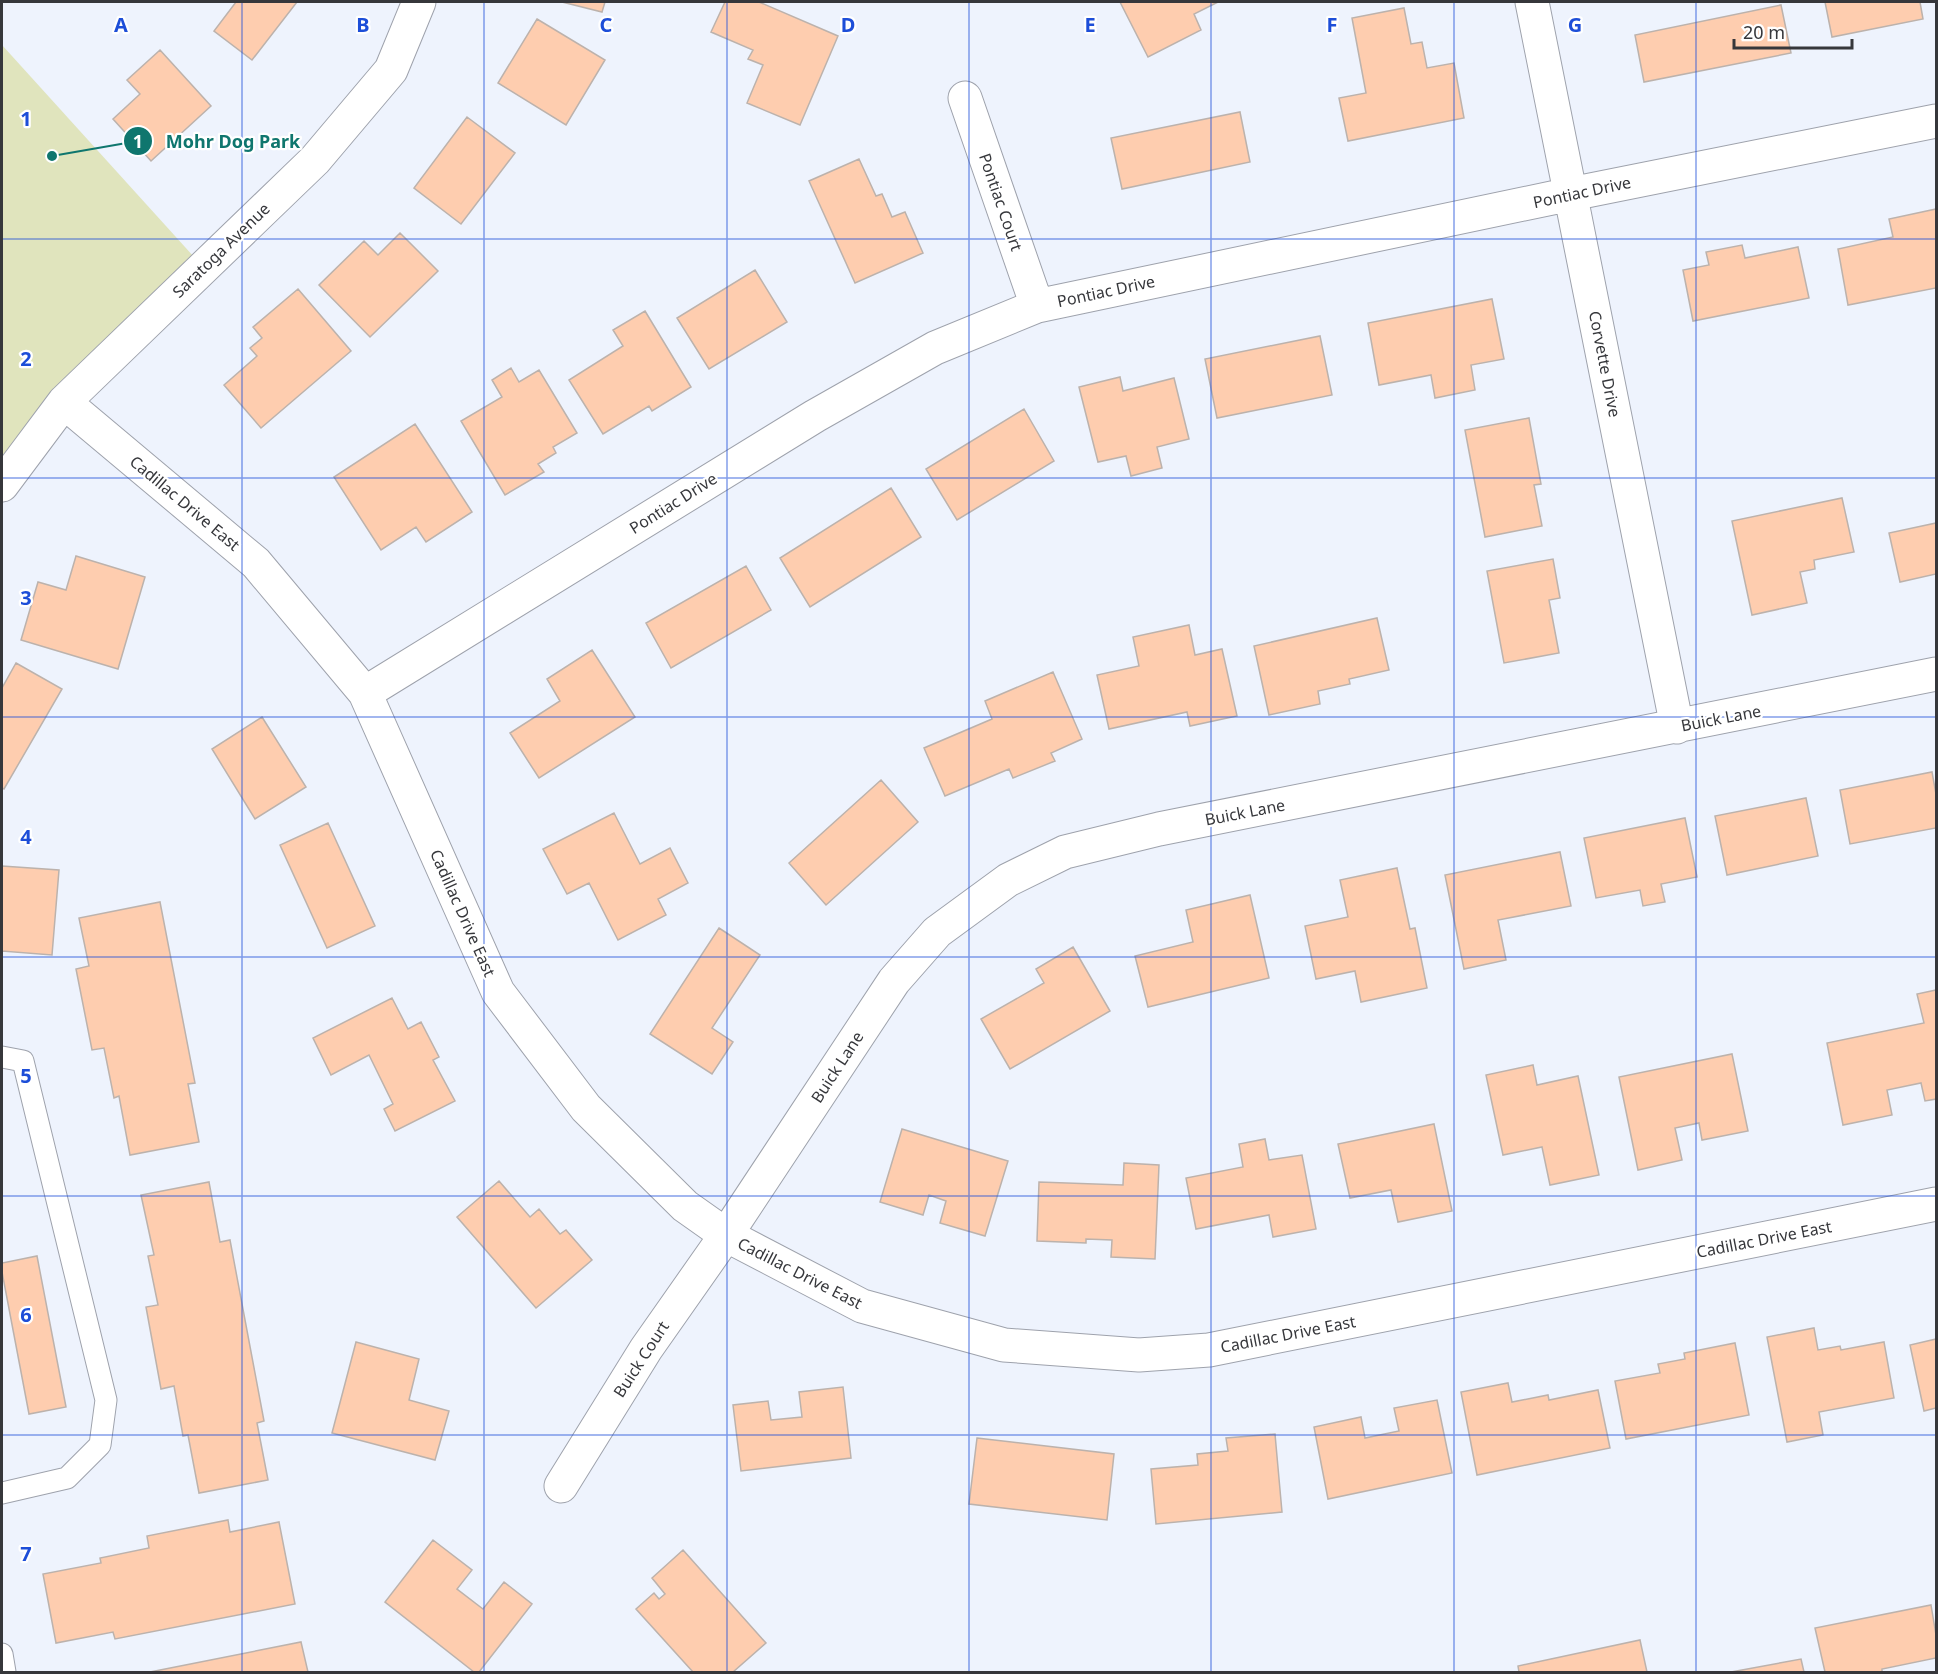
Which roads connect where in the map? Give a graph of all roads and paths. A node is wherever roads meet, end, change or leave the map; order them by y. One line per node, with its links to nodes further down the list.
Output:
1 (419, 2): 7 (street, Saratoga Avenue)
2 (1532, 2): 5 (street, Corvette Drive)
3 (965, 98): 6 (street, Pontiac Court)
4 (1936, 121): 5 (street, Pontiac Drive)
5 (1571, 194): 6 (street, Pontiac Drive); 11 (street, Corvette Drive)
6 (1037, 306): 10 (street, Pontiac Drive)
7 (64, 402): 8 (street, Saratoga Avenue); 10 (street, Cadillac Drive East)
8 (2, 485)
9 (1936, 674): 11 (street, Buick Lane)
10 (365, 693): 14 (street, Cadillac Drive East)
11 (1677, 727): 14 (street, Buick Lane)
12 (2, 1057): 16 (lane)
13 (1936, 1204): 14 (street, Cadillac Drive East)
14 (726, 1235): 15 (street, Buick Court)
15 (561, 1486)
16 (2, 1493)
17 (2, 1654): 18 (lane)
18 (5, 1672)

